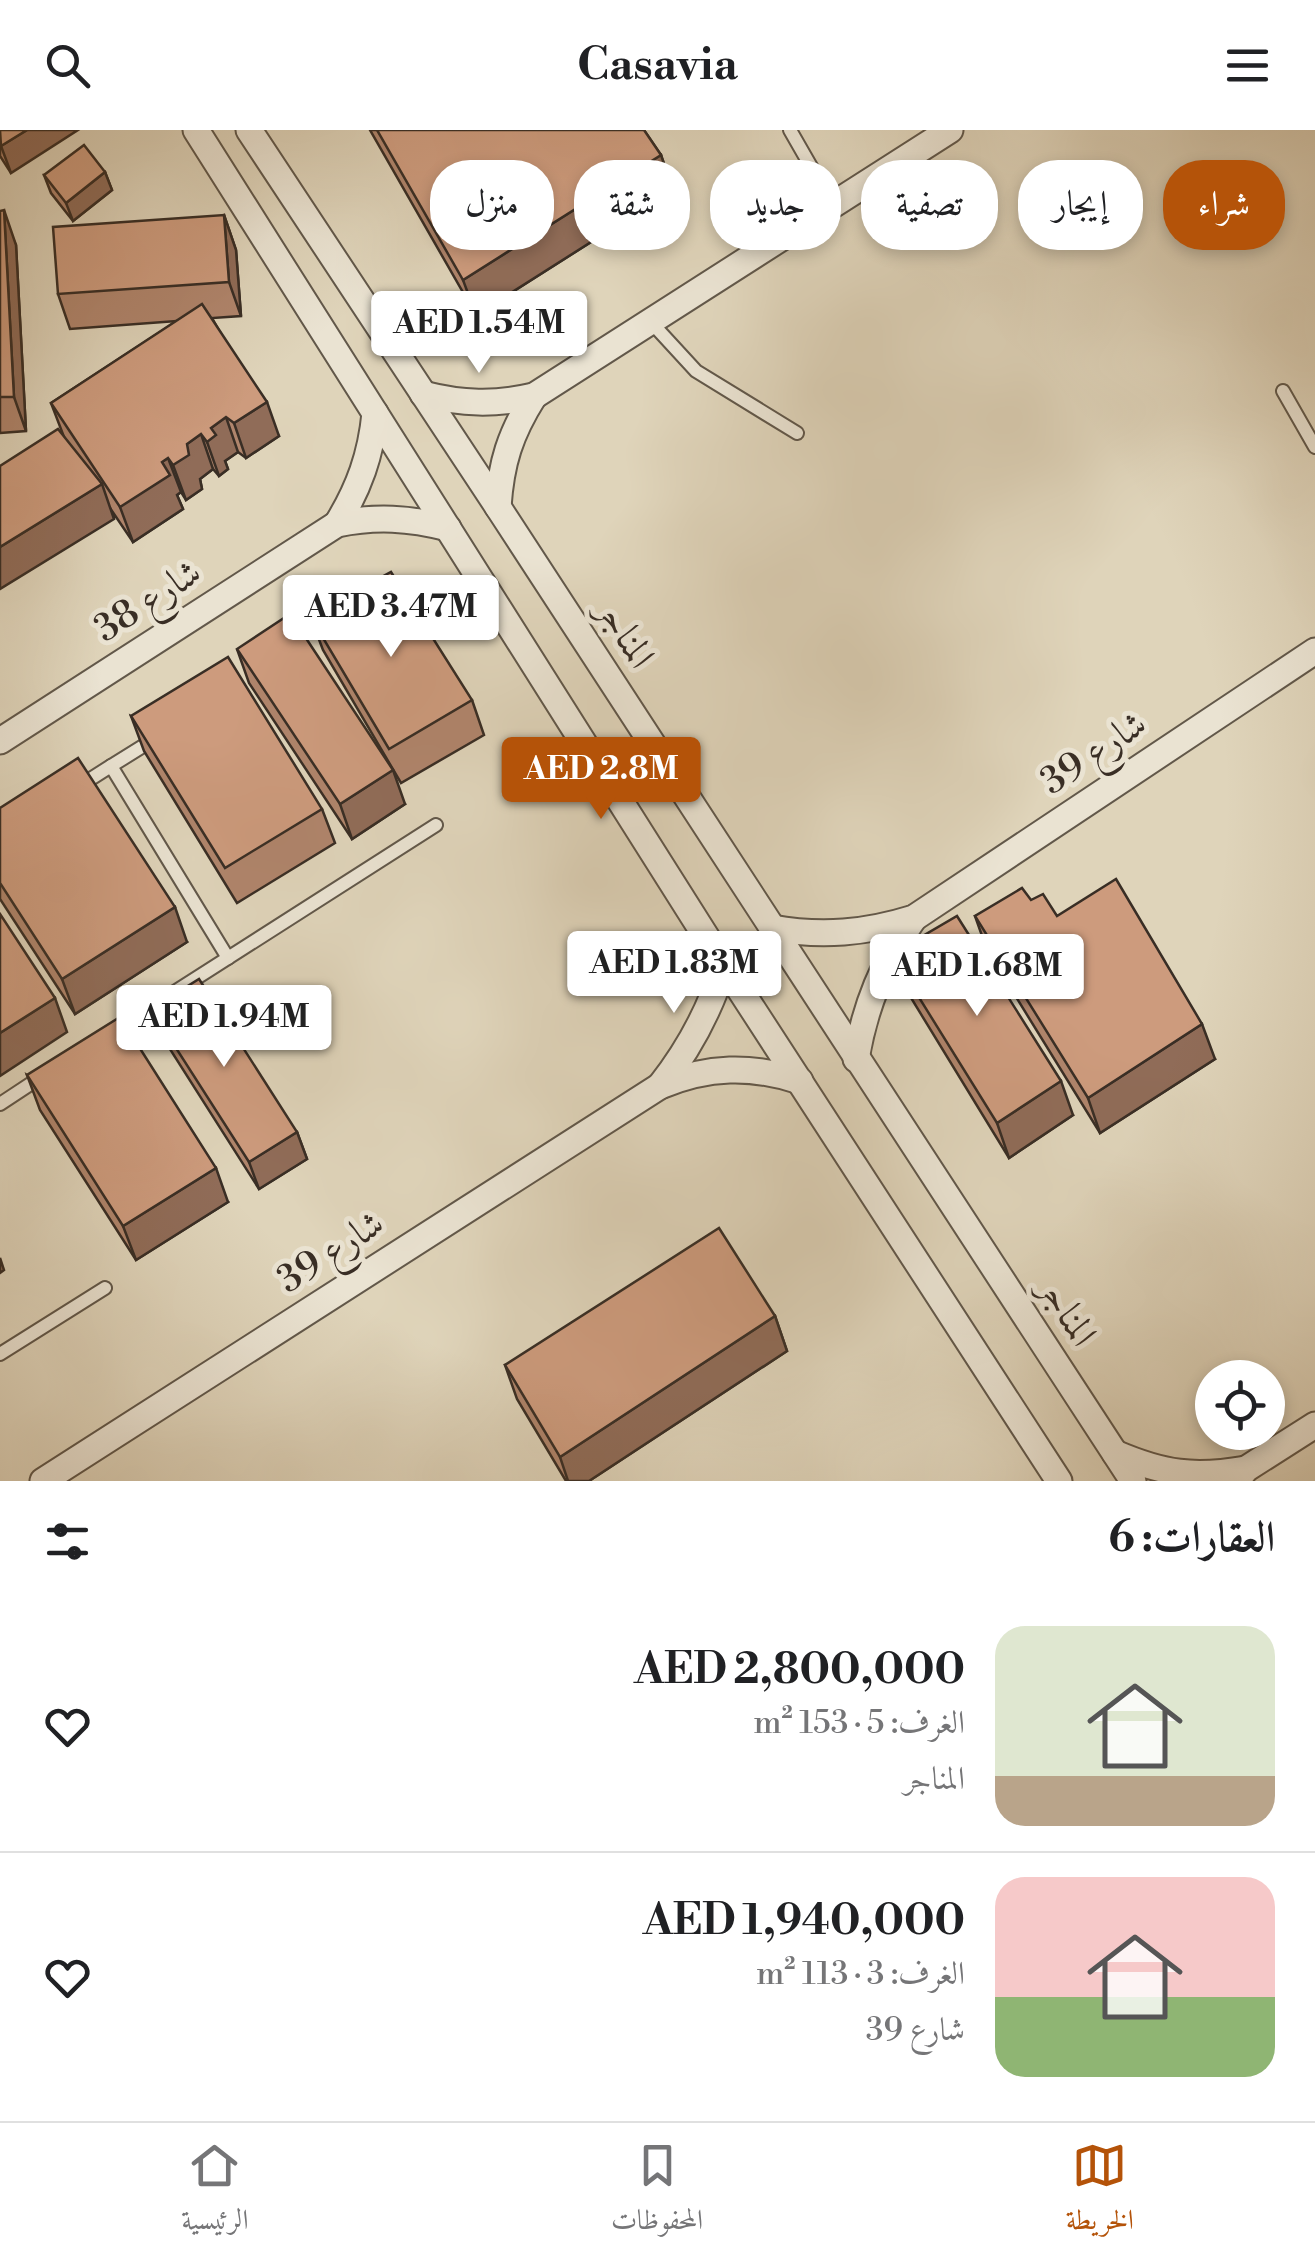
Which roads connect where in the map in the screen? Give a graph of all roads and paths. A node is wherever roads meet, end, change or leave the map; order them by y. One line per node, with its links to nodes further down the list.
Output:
1 (196, 130): 12 (street)
2 (249, 130): 10 (street, المناجر)
3 (790, 130): 5 (lane)
4 (950, 130): 6 (street)
5 (807, 160)
6 (841, 199)
7 (761, 250): 8 (street)
8 (650, 321): 11 (street); 13 (lane)
9 (1283, 391): 14 (lane)
10 (423, 394): 11 (street); 15 (street, المناجر)
11 (534, 396): 15 (street)
12 (375, 413): 16 (street, شارع 38); 17 (street)
13 (797, 432)
14 (1315, 447)
15 (498, 508): 25 (street, المناجر)
16 (336, 524): 17 (street, شارع 38); 20 (street, شارع 38)
17 (448, 528): 27 (street)
18 (1315, 651): 24 (street, شارع 39)
19 (161, 734): 21 (lane)
20 (0, 741)
21 (112, 766): 22 (lane); 26 (lane)
22 (64, 796)
23 (436, 825): 26 (lane)
24 (914, 918): 25 (street, شارع 39); 29 (street, شارع 39)
25 (772, 928): 29 (street, المناجر)
26 (228, 958): 28 (lane)
27 (724, 965): 31 (street); 32 (street, شارع 39)
28 (98, 1041)
29 (856, 1058): 37 (street, المناجر)
30 (49, 1072): 33 (lane)
31 (800, 1081): 32 (street, شارع 39); 40 (street)
32 (660, 1086): 39 (street, شارع 39)
33 (0, 1104)
34 (105, 1288): 35 (lane)
35 (0, 1354)
36 (1315, 1425): 38 (street)
37 (1114, 1452): 38 (street); 41 (street, المناجر)
38 (1241, 1475)
39 (42, 1481)
40 (1059, 1481)
41 (1132, 1481)

